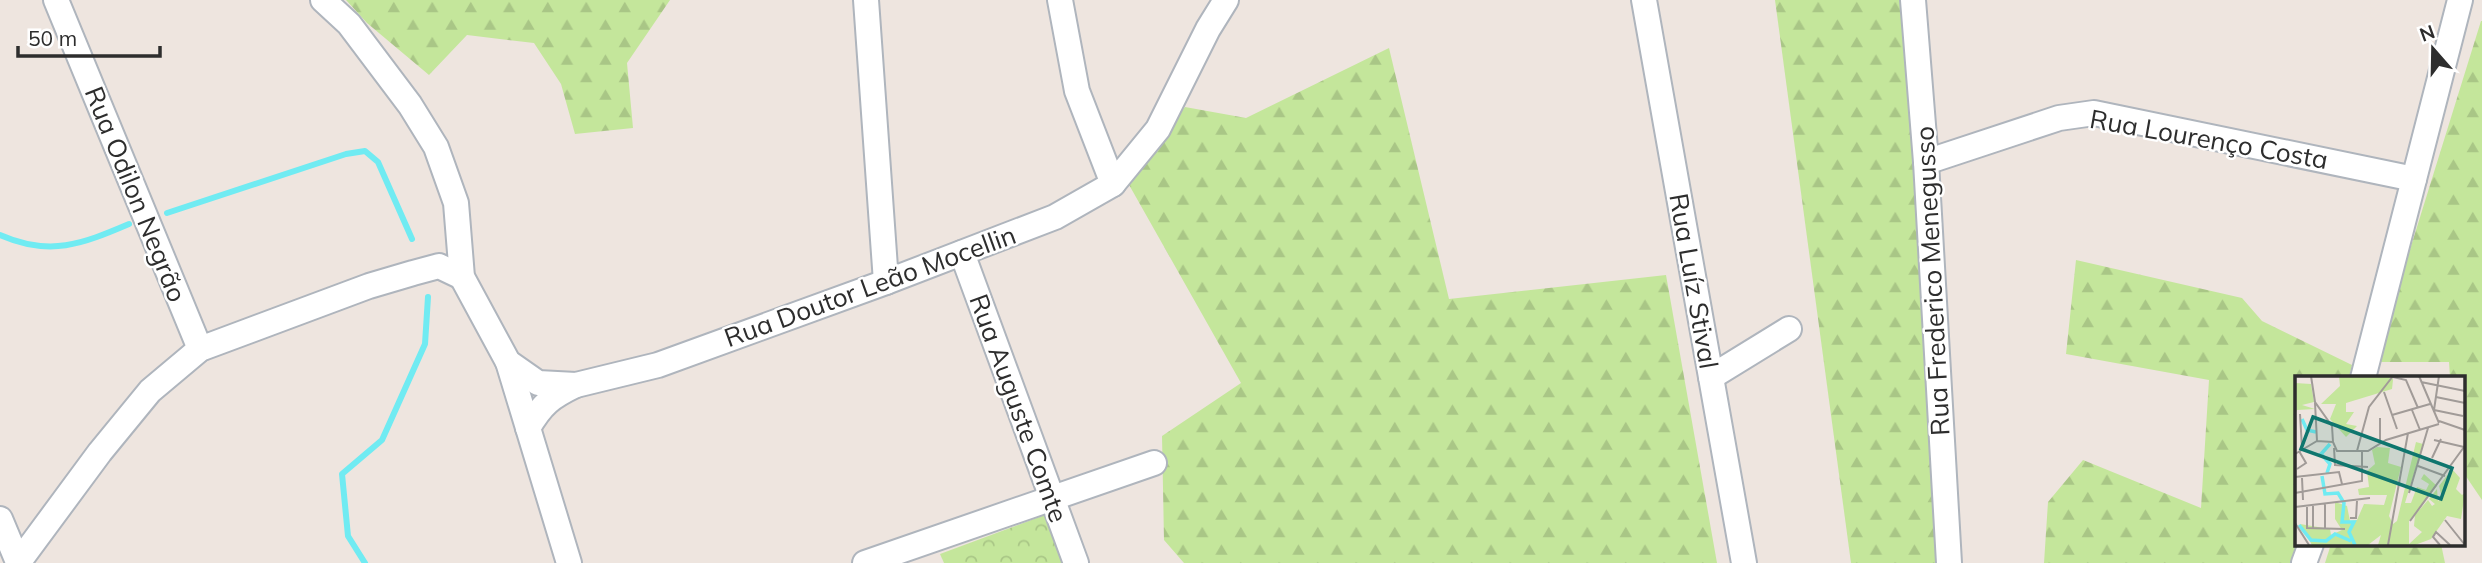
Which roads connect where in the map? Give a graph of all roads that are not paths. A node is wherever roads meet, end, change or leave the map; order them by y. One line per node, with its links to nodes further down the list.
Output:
1 (56, 0): 16 (street, Rua Odilon Negrão)
2 (323, 0): 13 (street)
3 (866, 0): 14 (street)
4 (1060, 0): 11 (street)
5 (1226, 0): 11 (street, Rua Doutor Leão Mocellin)
6 (1644, 0): 19 (street, Rua Luíz Stival)
7 (1913, 0): 9 (street, Rua Frederico Menegusso)
8 (2460, 0): 10 (street)
9 (1926, 162): 10 (street, Rua Lourenço Costa); 31 (street, Rua Frederico Menegusso)
10 (2414, 179): 18 (street)
11 (1112, 184): 12 (street, Rua Doutor Leão Mocellin)
12 (962, 253): 14 (street, Rua Doutor Leão Mocellin); 23 (street, Rua Auguste Comte)
13 (462, 277): 16 (street); 17 (street, Rua Doutor Leão Mocellin)
14 (887, 282): 20 (street, Rua Doutor Leão Mocellin)
15 (1789, 329): 19 (street)
16 (200, 349): 27 (street)
17 (508, 362): 20 (street, Rua Doutor Leão Mocellin); 21 (street)
18 (2363, 376)
19 (1711, 377): 30 (street, Rua Luíz Stival)
20 (576, 385): 21 (street)
21 (528, 428): 28 (street)
22 (1154, 463): 23 (street)
23 (1052, 499): 26 (street); 29 (street, Rua Auguste Comte)
24 (0, 519): 27 (street)
25 (2310, 546): 32 (street)
26 (878, 561)
27 (18, 563)
28 (569, 563)
29 (1076, 563)
30 (1744, 563)
31 (1949, 563)
32 (2304, 563)

